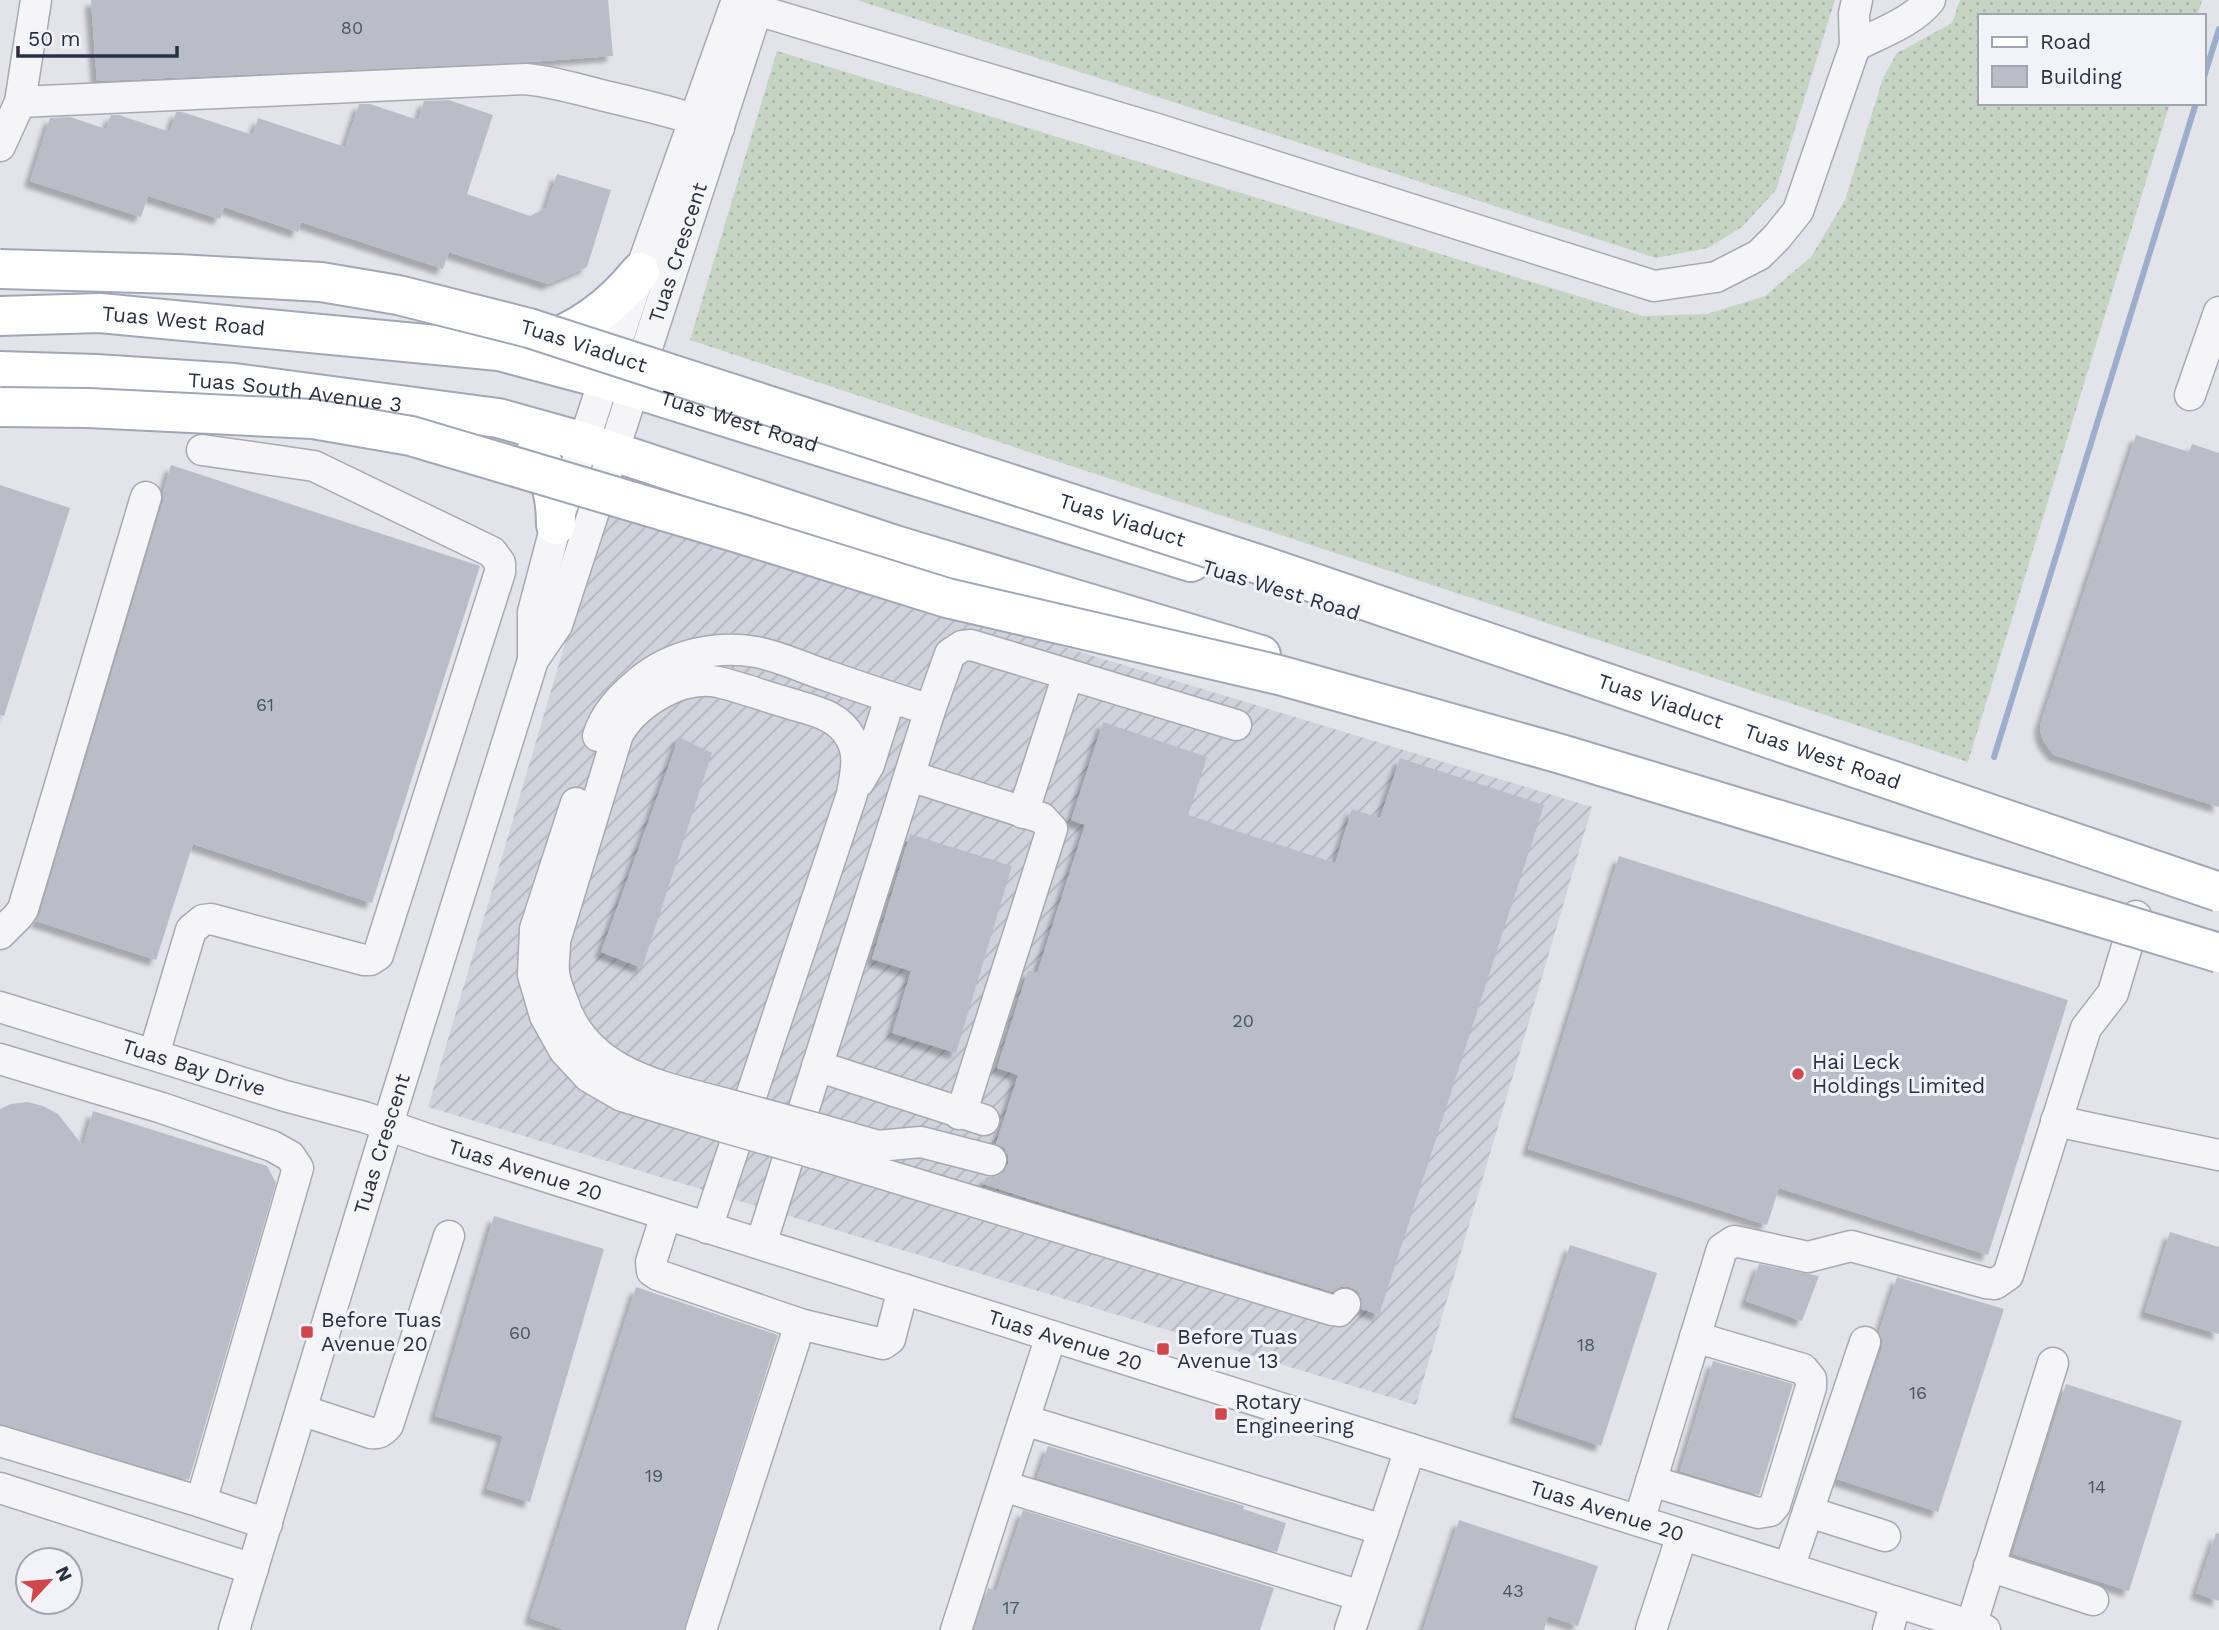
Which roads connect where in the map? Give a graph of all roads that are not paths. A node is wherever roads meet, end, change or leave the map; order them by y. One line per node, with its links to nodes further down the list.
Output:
1 (37, 0): 6 (street)
2 (1857, 0): 5 (street)
3 (1930, 0): 5 (street)
4 (751, 3): 5 (street); 7 (street, Tuas Crescent)
5 (1855, 46)
6 (20, 102): 7 (street); 8 (street)
7 (707, 124): 10 (street, Tuas Crescent); 15 (street, Tuas Crescent)
8 (0, 146)
9 (0, 269): 32 (main road, Tuas Viaduct, bridge)
10 (640, 272): 13 (main road); 15 (street, Tuas Crescent)
11 (2219, 312): 16 (street)
12 (0, 316): 13 (main road, Tuas West Road)
13 (499, 351): 15 (main road, Tuas West Road)
14 (0, 371): 18 (main road, Tuas South Avenue 3)
15 (619, 384): 19 (street, Tuas Crescent); 31 (main road, Tuas West Road)
16 (2190, 395)
17 (0, 407): 36 (main road, bridge)
18 (498, 418): 19 (main road, Tuas South Avenue 3); 22 (main road)
19 (599, 447): 22 (street, Tuas Crescent); 23 (street, Tuas Crescent); 33 (main road)
20 (202, 450): 39 (street)
21 (146, 497): 34 (street)
22 (556, 525): 23 (street, Tuas Crescent)
23 (533, 660): 45 (street, Tuas Crescent)
24 (1068, 675): 26 (street); 27 (street); 30 (street)
25 (890, 698): 26 (street); 29 (street); 43 (street)
26 (930, 710): 28 (street)
27 (1236, 725)
28 (910, 776): 30 (street); 41 (street)
29 (852, 794): 43 (street); 50 (street)
30 (1023, 813): 41 (street)
31 (2219, 881)
32 (2219, 892)
33 (2136, 916): 35 (main road); 44 (street)
34 (3, 928)
35 (2219, 942)
36 (2219, 953)
37 (0, 1007): 38 (street, Tuas Bay Drive)
38 (77, 1030): 39 (street, Tuas Bay Drive); 42 (street)
39 (154, 1054): 45 (street, Tuas Bay Drive)
40 (0, 1059): 42 (street)
41 (817, 1066): 52 (street)
42 (65, 1078): 67 (street)
43 (727, 1116): 46 (street, bridge)
44 (2056, 1121): 47 (street); 57 (street)
45 (387, 1127): 49 (street, Tuas Avenue 20); 60 (street, Tuas Crescent)
46 (816, 1141): 48 (street); 54 (street)
47 (2219, 1155)
48 (991, 1160)
49 (666, 1214): 50 (street, Tuas Avenue 20); 55 (street)
50 (707, 1228): 52 (street, Tuas Avenue 20)
51 (449, 1236): 60 (street)
52 (761, 1244): 53 (street, Tuas Avenue 20)
53 (904, 1289): 55 (street); 56 (street, Tuas Avenue 20)
54 (1345, 1304)
55 (800, 1324): 82 (street)
56 (1051, 1336): 61 (street); 63 (street, Tuas Avenue 20)
57 (1695, 1337): 64 (street); 64 (street)
58 (1865, 1342): 68 (street)
59 (2053, 1363): 74 (street)
60 (302, 1410): 70 (street, Tuas Crescent)
61 (1024, 1420): 65 (street); 71 (street)
62 (0, 1441): 67 (street)
63 (1410, 1449): 69 (street, Tuas Avenue 20); 71 (street)
64 (1651, 1481): 69 (street)
65 (1003, 1486): 77 (street); 83 (street)
66 (0, 1488): 76 (street)
67 (201, 1502): 70 (street)
68 (1808, 1512): 73 (street); 75 (street)
69 (1639, 1521): 72 (street, Tuas Avenue 20)
70 (267, 1524): 76 (street, Tuas Crescent)
71 (1383, 1530): 77 (street)
72 (1682, 1535): 75 (street, Tuas Avenue 20); 85 (street)
73 (1885, 1536)
74 (1989, 1566): 78 (street); 80 (street)
75 (1789, 1568): 79 (street, Tuas Avenue 20)
76 (253, 1569): 81 (street, Tuas Crescent)
77 (1361, 1596): 84 (street)
78 (2093, 1600)
79 (1892, 1616): 80 (street, Tuas Avenue 20)
80 (1978, 1628)
81 (234, 1630)
82 (701, 1630)
83 (957, 1630)
84 (1350, 1630)
85 (1651, 1630)

